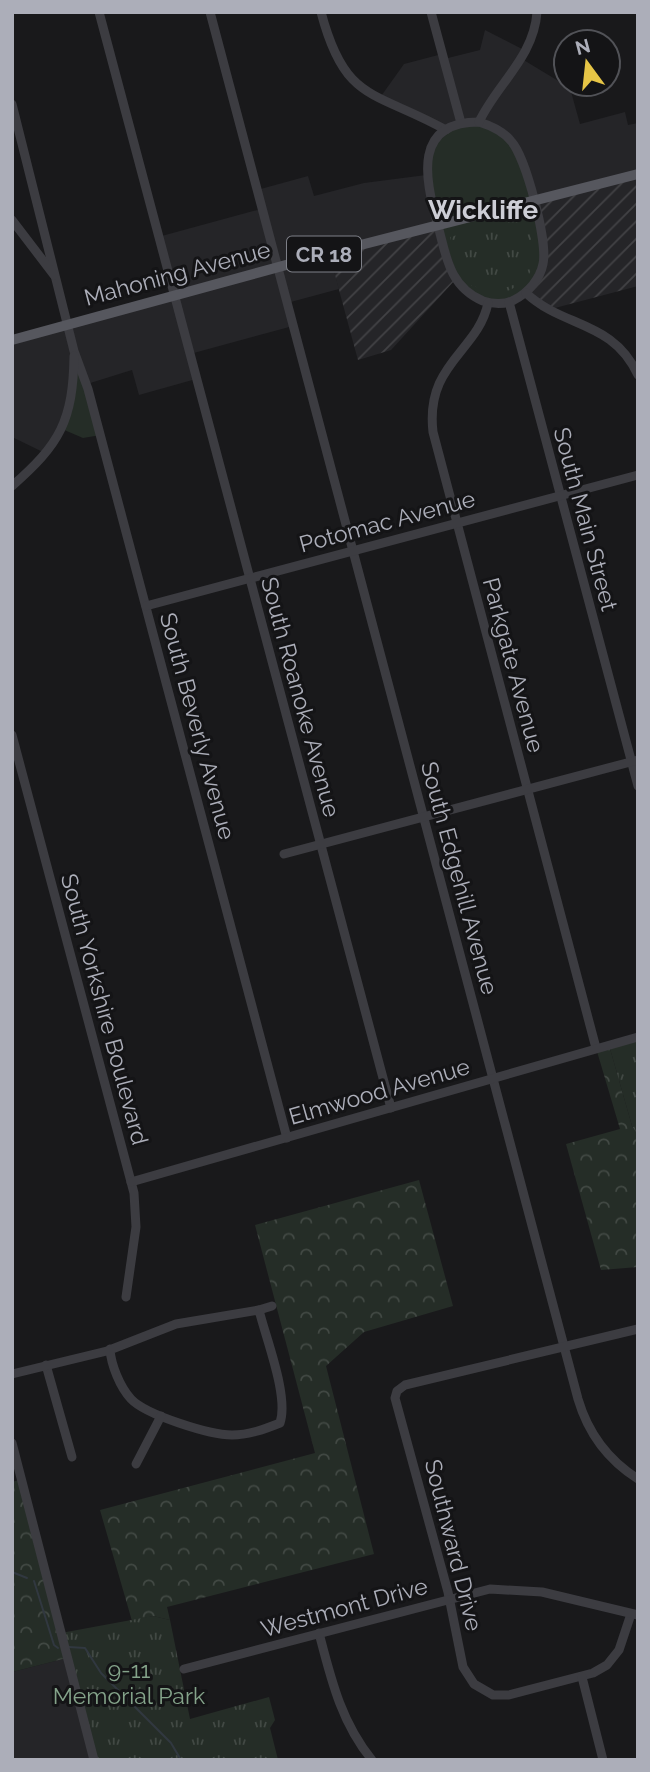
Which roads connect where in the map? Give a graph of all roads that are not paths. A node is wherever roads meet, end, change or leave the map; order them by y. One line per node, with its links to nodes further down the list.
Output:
1 (99, 12): 17 (street, South Roanoke Avenue)
2 (209, 12): 14 (street, South Edgehill Avenue)
3 (321, 12): 9 (street)
4 (431, 12): 8 (street)
5 (537, 12): 7 (street)
6 (12, 104): 15 (street, South Beverly Avenue)
7 (479, 122): 8 (street); 11 (street)
8 (461, 123): 9 (street)
9 (446, 130): 13 (street)
10 (638, 174): 11 (main road, Mahoning Avenue / CR 18)
11 (532, 201): 13 (main road, Mahoning Avenue / CR 18); 16 (street)
12 (12, 220): 15 (street)
13 (438, 225): 14 (main road, Mahoning Avenue / CR 18); 19 (street)
14 (277, 267): 17 (main road, Mahoning Avenue / CR 18); 28 (street, South Edgehill Avenue)
15 (55, 276): 20 (street, South Beverly Avenue)
16 (526, 293): 18 (street); 23 (street)
17 (174, 295): 20 (main road, Mahoning Avenue / CR 18); 29 (street, South Roanoke Avenue)
18 (509, 302): 19 (street); 26 (street, South Main Street)
19 (488, 303): 27 (street, Parkgate Avenue)
20 (68, 325): 21 (main road, Mahoning Avenue / CR 18); 22 (street, South Beverly Avenue)
21 (12, 340)
22 (74, 351): 25 (street); 30 (street, South Beverly Avenue)
23 (638, 375)
24 (638, 475): 26 (street, Potomac Avenue)
25 (12, 486)
26 (560, 495): 27 (street, Potomac Avenue); 32 (street, South Main Street)
27 (456, 523): 28 (street, Potomac Avenue); 34 (street, Parkgate Avenue)
28 (353, 550): 29 (street, Potomac Avenue); 35 (street, South Edgehill Avenue)
29 (249, 578): 30 (street, Potomac Avenue); 36 (street, South Roanoke Avenue)
30 (146, 606): 42 (street, South Beverly Avenue)
31 (12, 735): 43 (street, South Yorkshire Boulevard)
32 (634, 761): 33 (street, South Main Street); 34 (street)
33 (638, 786)
34 (528, 789): 35 (street); 39 (street, Parkgate Avenue)
35 (424, 817): 36 (street); 40 (street, South Edgehill Avenue)
36 (321, 845): 37 (street); 41 (street, South Roanoke Avenue)
37 (284, 854)
38 (638, 1037): 39 (street, Elmwood Avenue)
39 (596, 1048): 40 (street, Elmwood Avenue)
40 (494, 1078): 41 (street, Elmwood Avenue); 48 (street, South Edgehill Avenue)
41 (391, 1108): 42 (street, Elmwood Avenue)
42 (288, 1138): 43 (street, Elmwood Avenue)
43 (131, 1182): 44 (street, South Yorkshire Boulevard)
44 (127, 1297)
45 (272, 1306): 46 (street)
46 (259, 1310): 49 (street); 52 (street)
47 (638, 1329): 48 (street)
48 (565, 1346): 56 (street, South Edgehill Avenue); 57 (street, Southward Drive)
49 (110, 1349): 50 (street); 52 (street)
50 (47, 1365): 51 (street); 54 (street)
51 (12, 1374)
52 (161, 1416): 55 (street)
53 (12, 1443): 62 (street)
54 (72, 1457)
55 (136, 1464)
56 (638, 1479)
57 (449, 1599): 58 (street, Westmont Drive); 59 (street, Westmont Drive); 61 (street, Southward Drive)
58 (634, 1614): 61 (street, Southward Drive)
59 (318, 1633): 60 (street, Westmont Drive); 63 (street)
60 (184, 1669)
61 (582, 1677): 64 (street)
62 (94, 1760)
63 (372, 1760)
64 (603, 1760)

